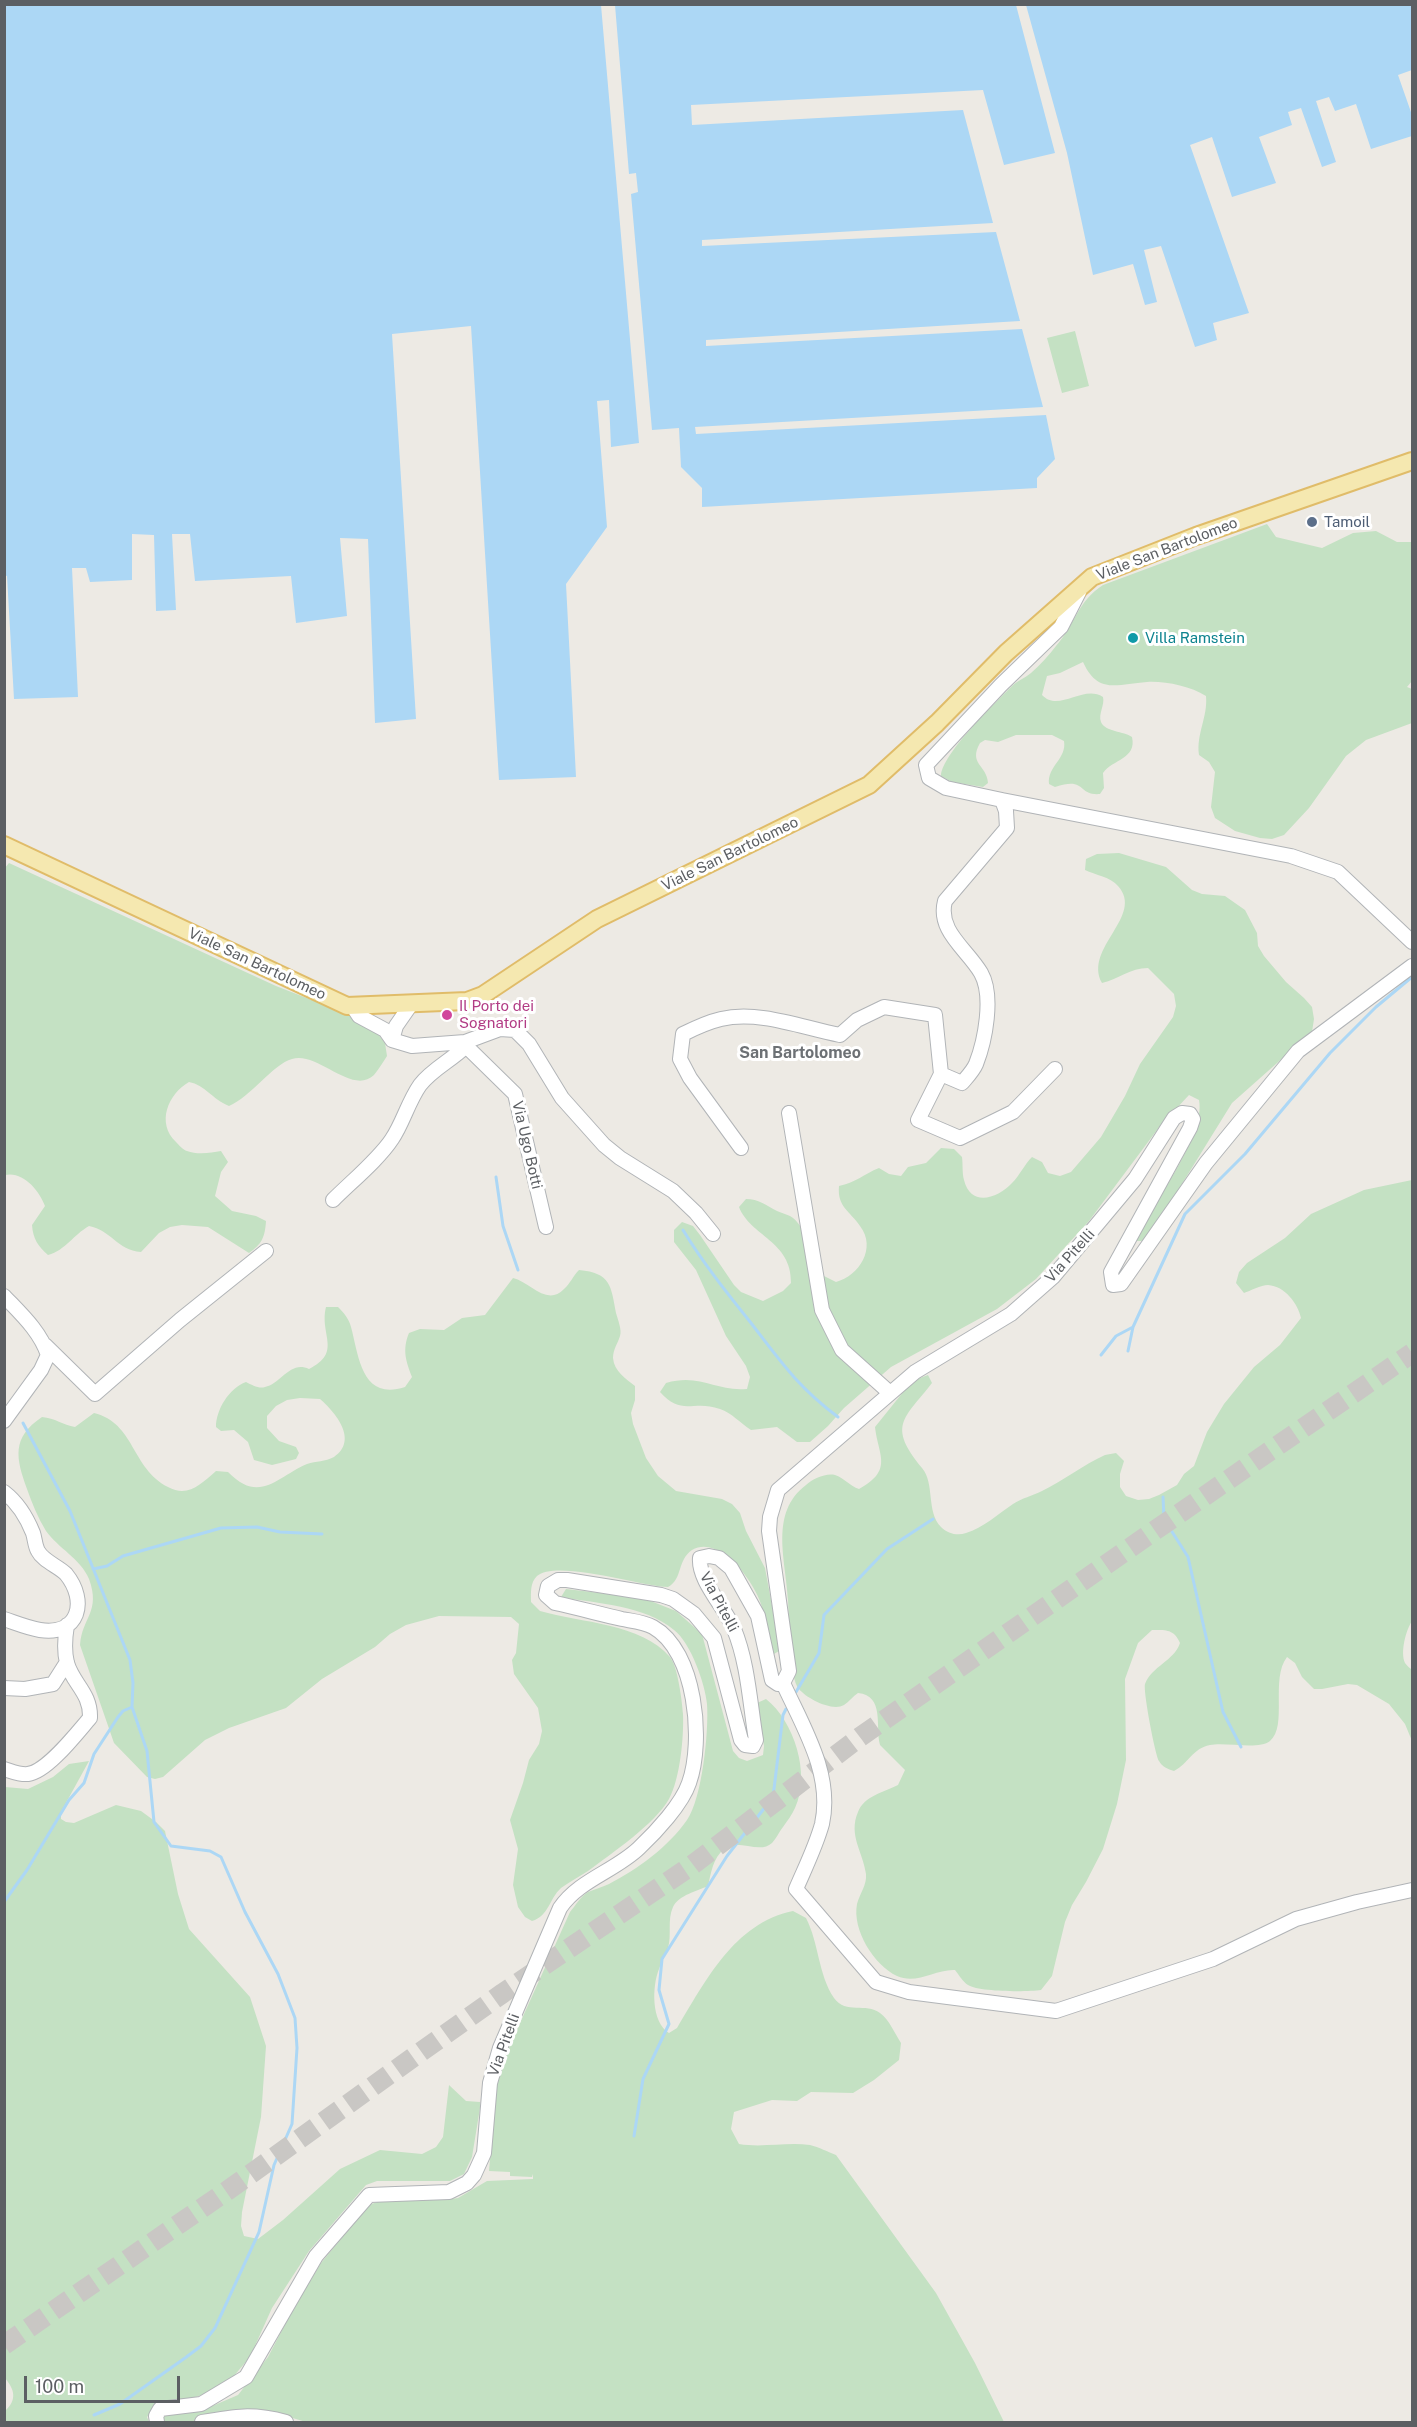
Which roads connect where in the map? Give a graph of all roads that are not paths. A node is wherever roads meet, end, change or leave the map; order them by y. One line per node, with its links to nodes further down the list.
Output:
1 (1413, 461): 2 (main road, Viale San Bartolomeo)
2 (1082, 584): 3 (street); 7 (main road, Viale San Bartolomeo)
3 (1002, 800): 5 (street); 12 (street)
4 (4, 845): 8 (main road, Viale San Bartolomeo)
5 (1413, 942)
6 (1413, 966): 21 (street, Via Pitelli)
7 (412, 1003): 8 (main road, Viale San Bartolomeo); 9 (street)
8 (353, 1007): 9 (street)
9 (392, 1040): 10 (street)
10 (466, 1044): 15 (street); 16 (street, Via Ugo Botti); 17 (street)
11 (1055, 1069): 12 (street)
12 (941, 1074): 14 (street)
13 (789, 1113): 21 (street)
14 (741, 1148)
15 (333, 1200)
16 (546, 1227)
17 (713, 1234)
18 (266, 1251): 20 (street)
19 (4, 1296): 20 (street)
20 (45, 1345): 22 (street)
21 (890, 1393): 27 (street, Via Pitelli)
22 (4, 1421)
23 (4, 1492): 25 (street)
24 (4, 1619): 25 (street)
25 (67, 1625): 26 (street)
26 (67, 1662): 28 (street); 29 (street)
27 (783, 1683): 30 (street); 31 (street, Via Pitelli)
28 (4, 1688)
29 (4, 1769)
30 (1413, 1890)
31 (157, 2422)
32 (202, 2422): 33 (street)
33 (286, 2422)

